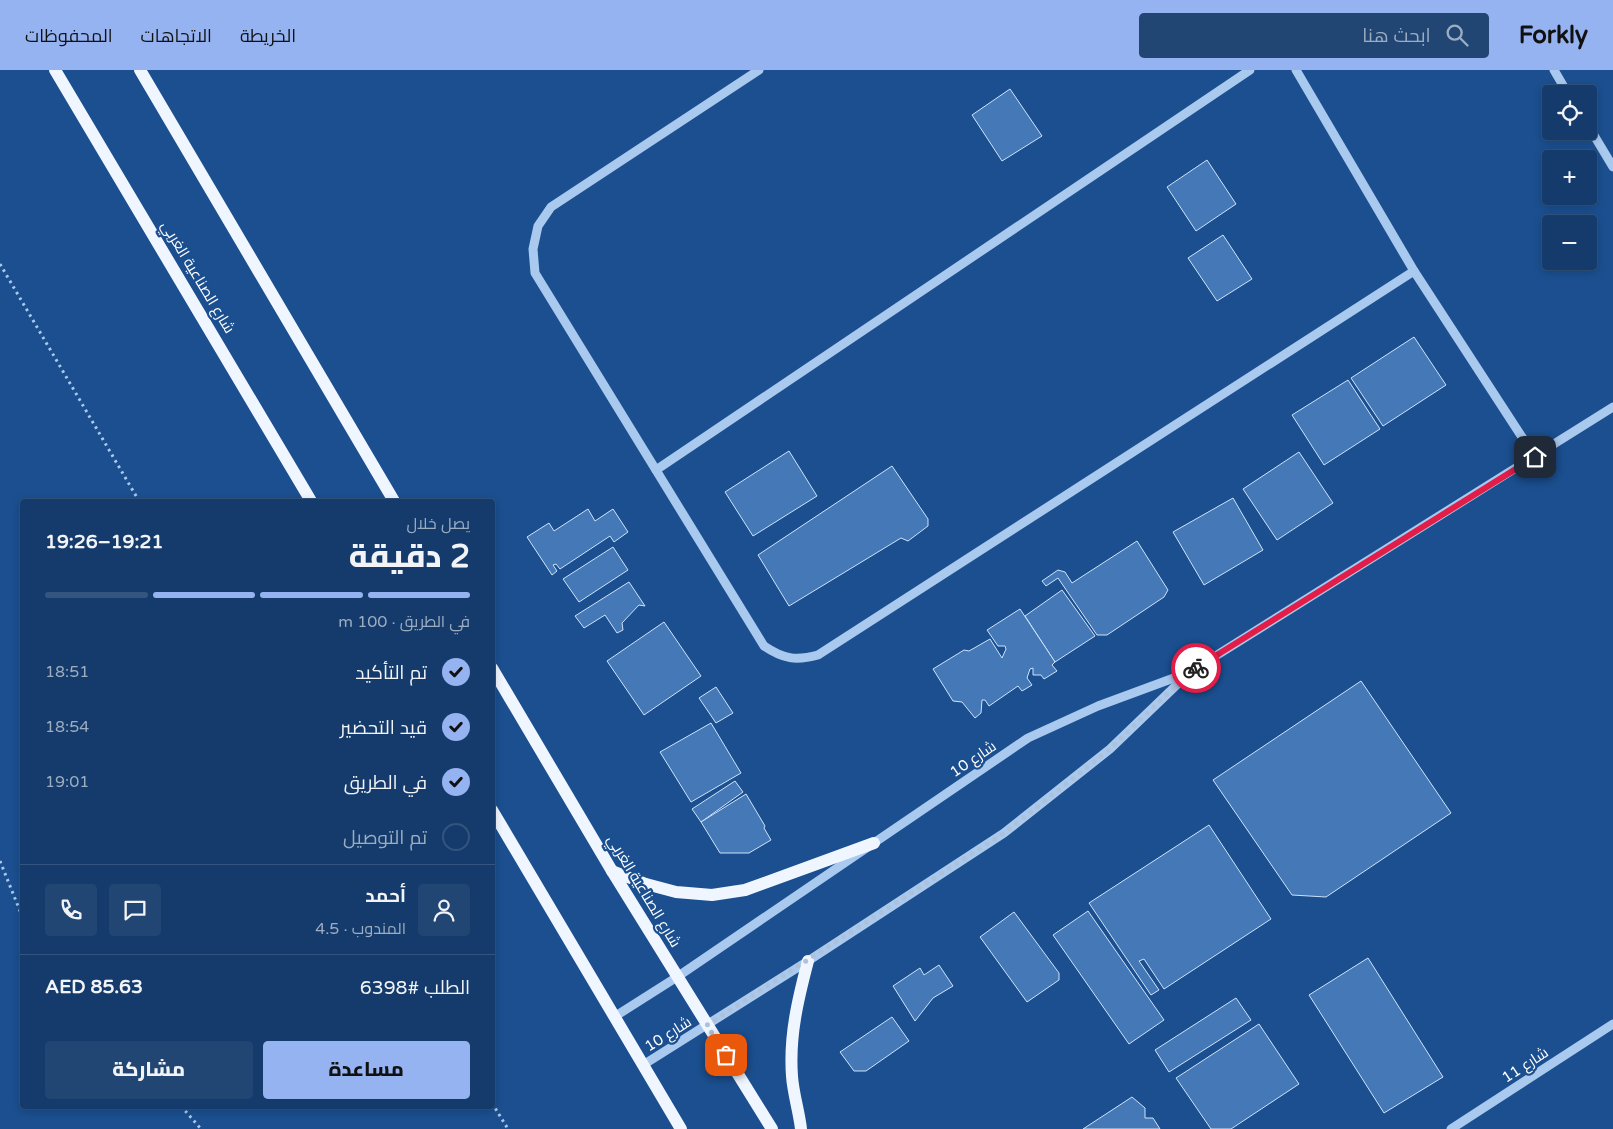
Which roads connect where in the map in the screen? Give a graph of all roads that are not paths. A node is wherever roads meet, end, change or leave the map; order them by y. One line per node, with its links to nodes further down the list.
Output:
1 (55, 70): 14 (main road, شارع الصناعية الغربي)
2 (140, 70): 15 (main road)
3 (759, 70): 13 (street)
4 (1250, 70): 13 (street)
5 (1296, 70): 10 (street)
6 (1554, 70): 7 (street)
7 (1563, 85)
8 (1597, 140): 9 (street)
9 (1613, 166)
10 (1414, 271): 12 (street); 13 (street)
11 (1613, 407): 12 (street, شارع 10)
12 (1535, 457): 16 (street, شارع 10)
13 (656, 470)
14 (310, 499)
15 (393, 499)
16 (1190, 672): 19 (street, شارع 10); 21 (street, شارع 10)
17 (495, 673): 20 (main road, شارع الصناعية الغربي)
18 (495, 815): 23 (main road)
19 (874, 844): 20 (main road); 22 (street, شارع 10)
20 (612, 871): 22 (main road, شارع الصناعية الغربي)
21 (808, 961): 25 (street, شارع 10); 29 (main road)
22 (678, 977): 23 (street, شارع 10); 25 (main road, شارع الصناعية الغربي)
23 (614, 1017): 26 (main road)
24 (1613, 1024): 30 (street, شارع 11)
25 (707, 1025): 26 (street, شارع 10); 28 (main road, شارع الصناعية الغربي)
26 (643, 1065): 27 (main road)
27 (681, 1129)
28 (772, 1129)
29 (801, 1129)
30 (1451, 1129)

